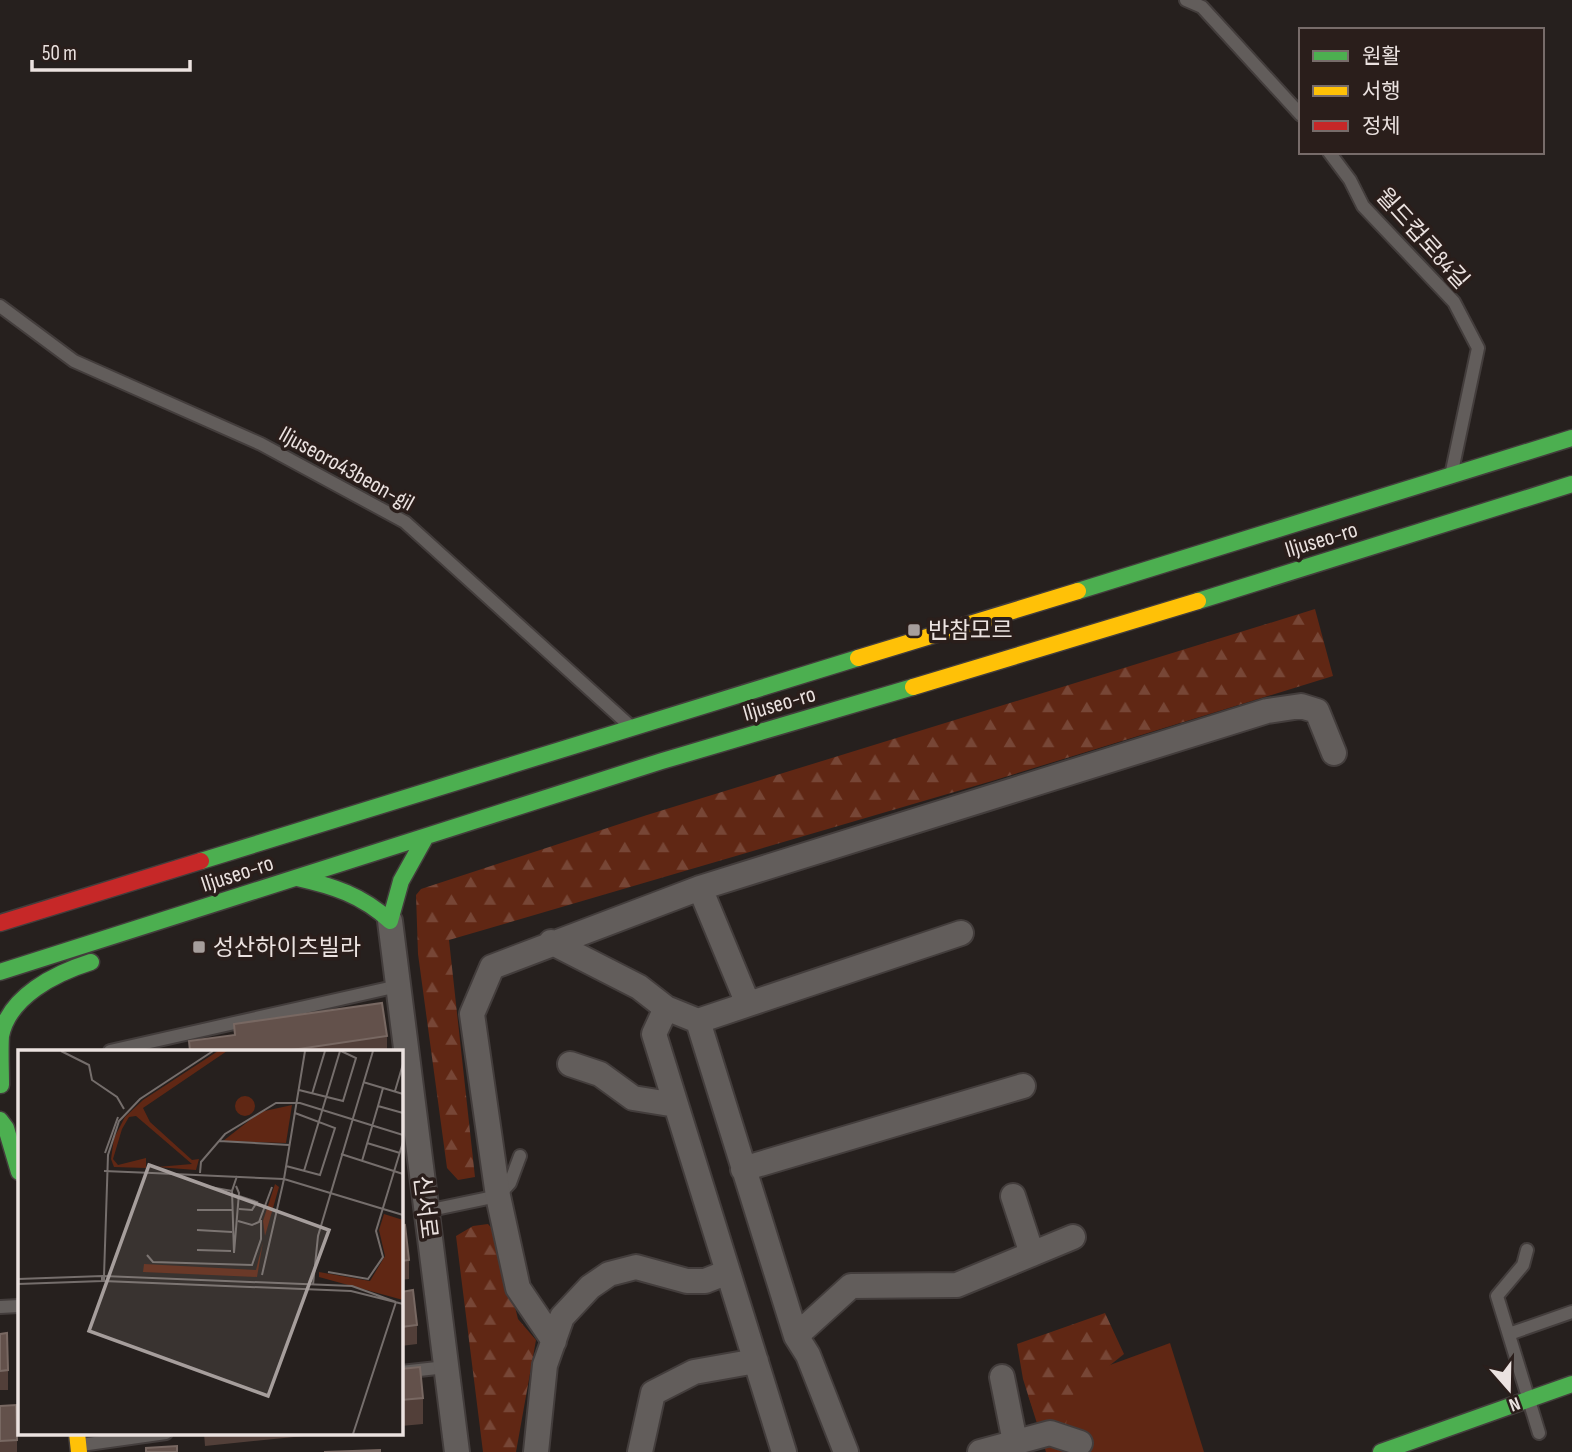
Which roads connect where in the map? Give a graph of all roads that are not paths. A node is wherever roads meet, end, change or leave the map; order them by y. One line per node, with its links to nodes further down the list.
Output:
1 (1186, 0): 2 (lane)
2 (1299, 113)
3 (1330, 154): 6 (lane, 월드컵로84길)
4 (0, 306): 10 (lane, Iljuseoro43beon-gil)
5 (1572, 438): 6 (main road, Iljuseo-ro)
6 (1450, 478): 10 (main road, Iljuseo-ro)
7 (1572, 484): 8 (main road, Iljuseo-ro)
8 (1499, 508): 9 (main road); 12 (main road, Iljuseo-ro)
9 (1548, 509)
10 (632, 727): 17 (main road, Iljuseo-ro)
11 (1334, 752): 14 (street)
12 (425, 838): 13 (main road, Iljuseo-ro); 15 (main road)
13 (297, 878): 15 (main road); 16 (main road, Iljuseo-ro)
14 (701, 888): 19 (street); 24 (street)
15 (390, 921): 23 (street, 신서로)
16 (158, 922): 20 (main road); 22 (main road, Iljuseo-ro)
17 (0, 923)
18 (961, 933): 24 (street)
19 (551, 943): 25 (street); 36 (street)
20 (127, 951)
21 (106, 957): 31 (main road)
22 (0, 972)
23 (398, 986): 27 (lane); 29 (street, 신서로)
24 (748, 1004): 26 (street)
25 (666, 1008): 26 (street); 32 (street)
26 (698, 1021): 35 (street)
27 (114, 1050)
28 (570, 1064): 32 (street)
29 (405, 1072): 38 (street, 신서로)
30 (1023, 1086): 35 (street)
31 (3, 1103): 34 (main road)
32 (676, 1105): 42 (street)
33 (520, 1156): 36 (lane)
34 (18, 1168)
35 (743, 1169): 47 (street)
36 (498, 1196): 38 (lane); 48 (street)
37 (1013, 1196): 41 (street)
38 (426, 1211): 50 (street, 신서로)
39 (1073, 1237): 41 (street)
40 (1527, 1250): 46 (lane)
41 (1032, 1254): 47 (street)
42 (728, 1272): 48 (street); 49 (street)
43 (18, 1306): 44 (lane)
44 (0, 1307)
45 (1572, 1312): 46 (lane)
46 (1509, 1334): 54 (lane)
47 (796, 1336): 64 (street)
48 (554, 1341): 61 (street)
49 (756, 1361): 62 (street); 63 (street)
50 (446, 1367): 51 (lane); 60 (street, 신서로)
51 (402, 1372)
52 (1002, 1377): 57 (street)
53 (1572, 1384): 54 (main road)
54 (1527, 1398): 55 (lane); 66 (main road)
55 (1539, 1433)
56 (157, 1434): 58 (lane)
57 (1015, 1442): 59 (street); 65 (street)
58 (78, 1443)
59 (1080, 1443)
60 (457, 1452)
61 (536, 1452)
62 (640, 1452)
63 (784, 1452)
64 (846, 1452)
65 (980, 1452)
66 (1381, 1452)

